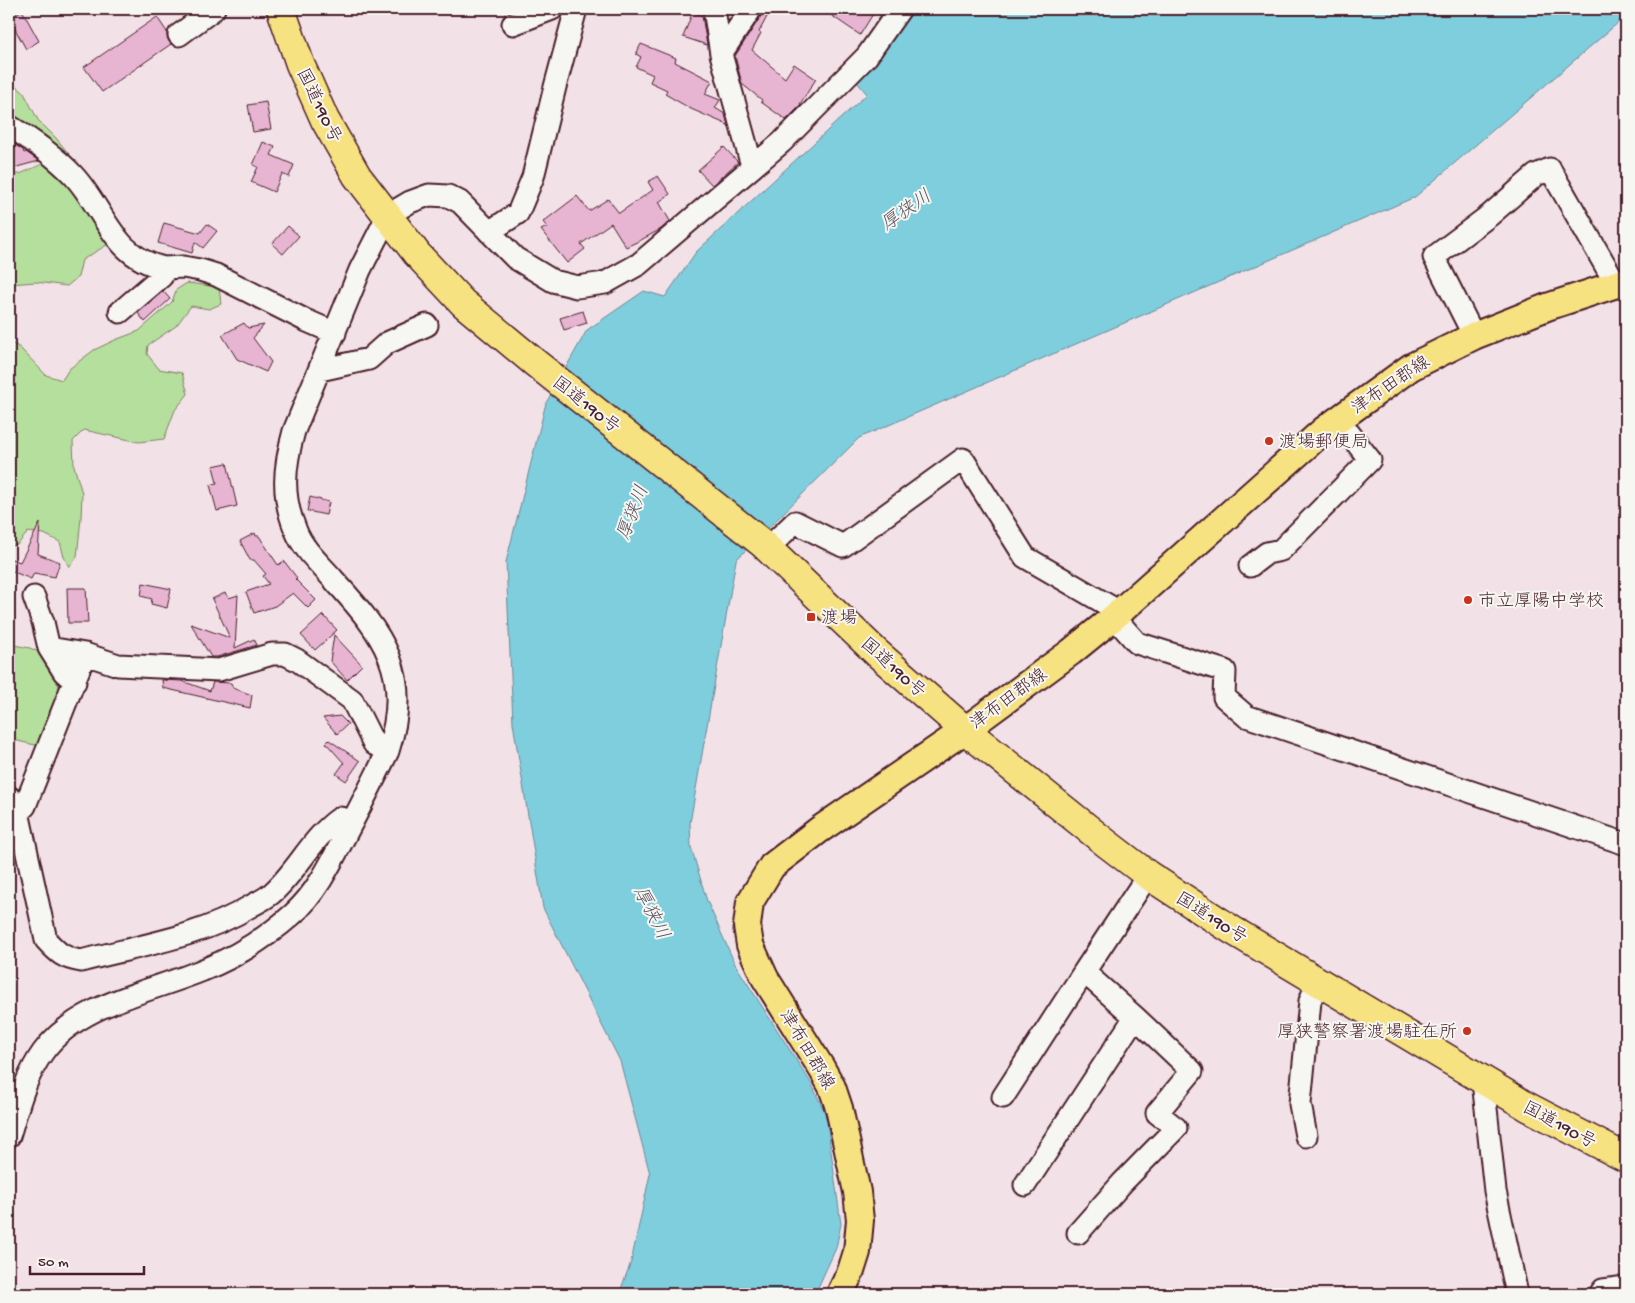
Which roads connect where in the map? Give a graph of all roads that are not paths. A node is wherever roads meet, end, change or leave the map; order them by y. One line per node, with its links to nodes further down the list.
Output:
1 (214, 9): 9 (street)
2 (281, 9): 13 (highway, 国道190号)
3 (552, 9): 8 (street)
4 (572, 9): 14 (street)
5 (714, 9): 10 (street)
6 (751, 9): 10 (street)
7 (900, 9): 12 (street)
8 (512, 24)
9 (180, 35)
10 (721, 54): 12 (street)
11 (9, 126): 15 (street)
12 (752, 166): 14 (street)
13 (388, 214): 14 (street); 19 (street); 23 (highway, 国道190号)
14 (489, 232)
15 (164, 268): 17 (street); 19 (street)
16 (1621, 282): 20 (main road, 津布田郡線); 20 (street)
17 (120, 312)
18 (428, 325): 21 (street)
19 (335, 334): 21 (street)
20 (1474, 336): 22 (main road, 津布田郡線)
21 (320, 370): 31 (street)
22 (1338, 419): 24 (street); 26 (main road, 津布田郡線)
23 (765, 545): 26 (street); 30 (highway, 国道190号)
24 (1250, 566)
25 (34, 597): 27 (street)
26 (1116, 614): 30 (main road, 津布田郡線); 34 (street)
27 (49, 648): 28 (street); 29 (street)
28 (85, 654): 29 (street); 31 (street)
29 (75, 682): 32 (street)
30 (965, 730): 35 (highway, 国道190号); 47 (main road, 津布田郡線)
31 (388, 751): 33 (street)
32 (13, 804): 33 (street)
33 (353, 821): 41 (street)
34 (1626, 844)
35 (1148, 875): 36 (street); 37 (highway, 国道190号)
36 (1084, 972): 38 (street); 40 (street)
37 (1318, 982): 39 (highway, 国道190号); 42 (street)
38 (1135, 1017): 44 (street); 45 (street)
39 (1483, 1081): 43 (highway, 国道190号); 48 (street)
40 (1003, 1097)
41 (9, 1136)
42 (1306, 1136)
43 (1626, 1158)
44 (1024, 1185)
45 (1078, 1233)
46 (1626, 1287): 49 (street)
47 (840, 1294)
48 (1517, 1294)
49 (1600, 1294)

